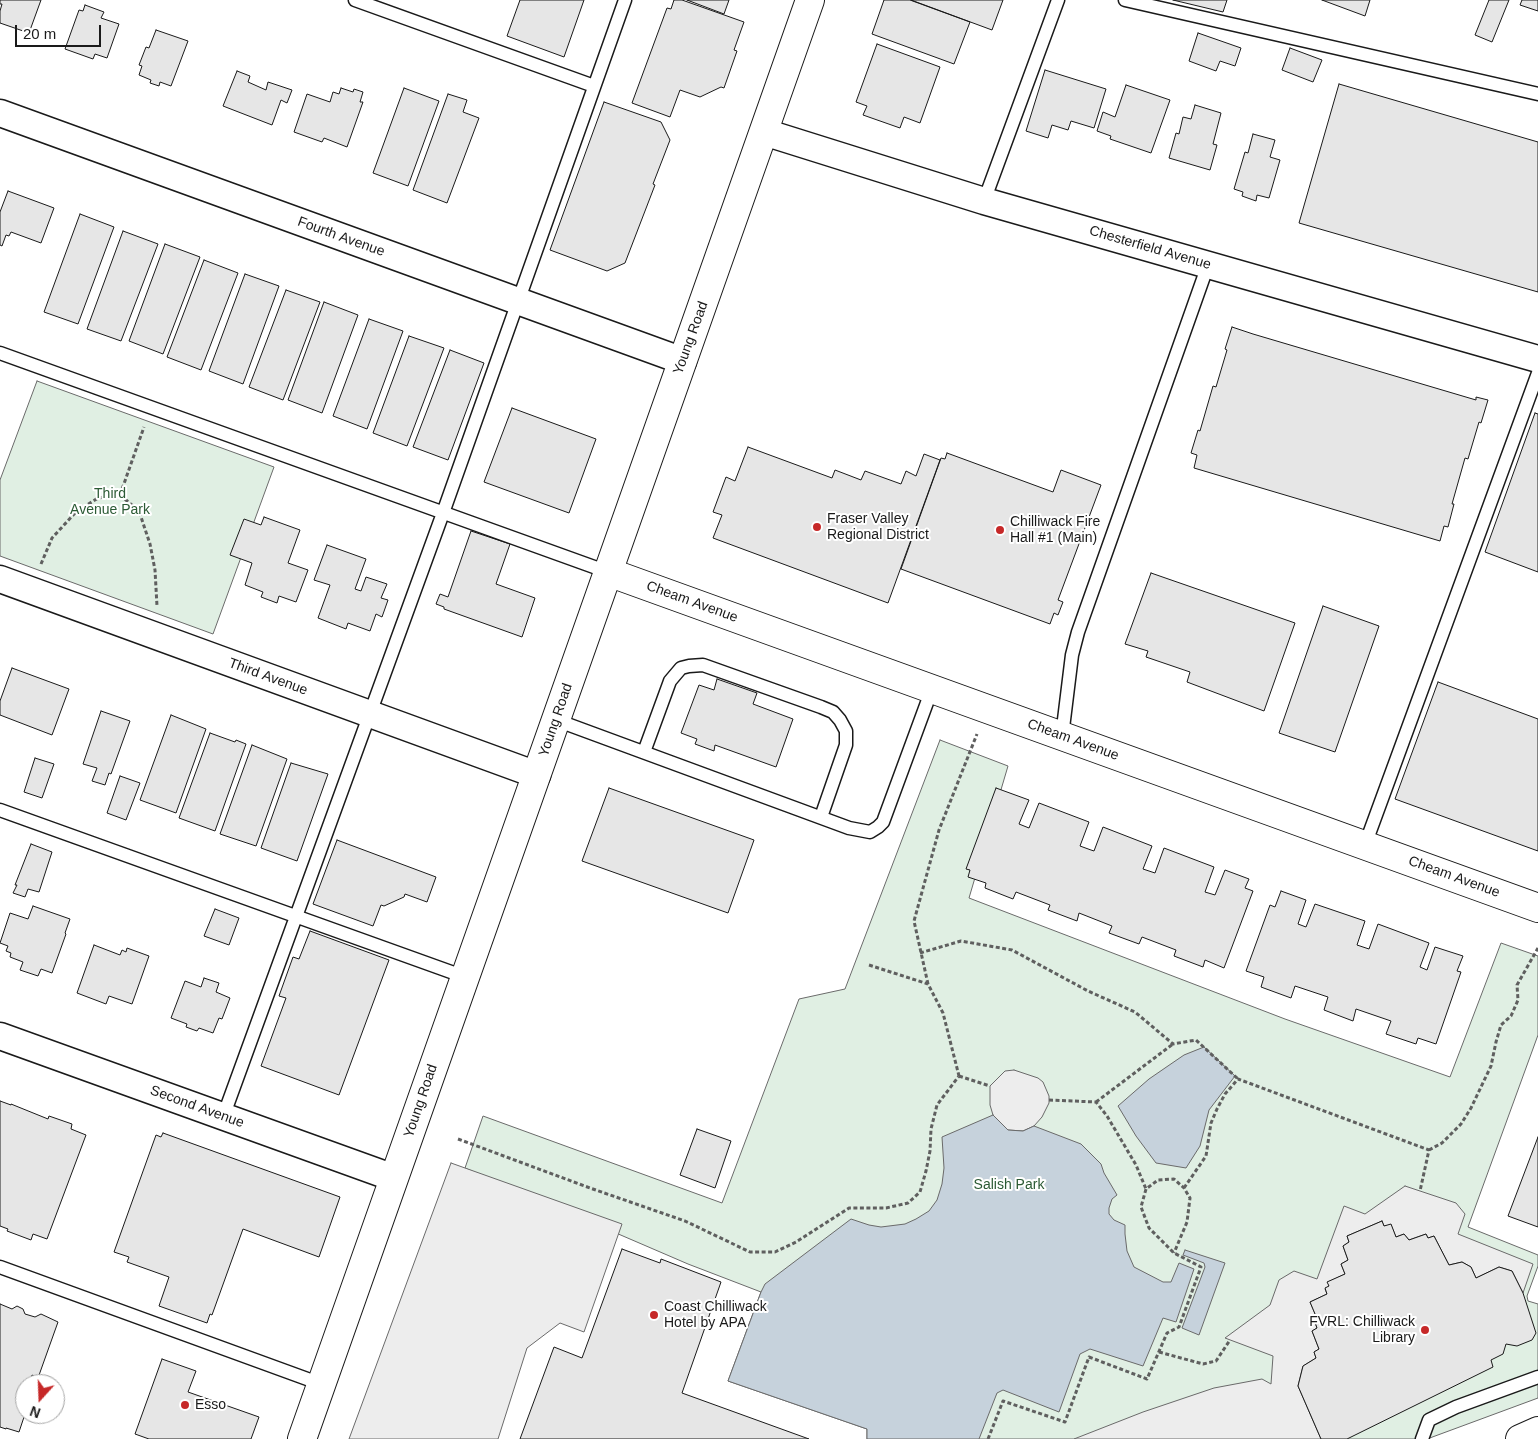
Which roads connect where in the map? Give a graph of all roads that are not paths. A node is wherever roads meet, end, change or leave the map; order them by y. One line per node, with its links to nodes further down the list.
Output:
1 (355, 0): 6 (lane)
2 (625, 0): 6 (lane)
3 (810, 0): 9 (main road, Young Road)
4 (1058, 0): 10 (lane)
5 (1125, 0): 7 (lane)
6 (594, 86): 12 (lane)
7 (1538, 94)
8 (0, 113): 12 (street, Fourth Avenue)
9 (764, 132): 10 (street, Chesterfield Avenue); 15 (main road, Young Road)
10 (984, 200): 11 (street, Chesterfield Avenue)
11 (1208, 265): 14 (street, Chesterfield Avenue); 23 (lane)
12 (518, 301): 15 (street, Fourth Avenue); 17 (lane)
13 (0, 352): 17 (lane)
14 (1538, 359)
15 (683, 361): 18 (main road, Young Road)
16 (1538, 373): 28 (lane)
17 (443, 513): 18 (lane); 21 (lane)
18 (608, 572): 20 (main road, Cheam Avenue); 22 (main road, Young Road)
19 (0, 579): 21 (street, Third Avenue)
20 (932, 689): 23 (main road, Cheam Avenue); 27 (lane)
21 (370, 714): 25 (street, Third Avenue); 30 (lane)
22 (556, 720): 24 (lane); 25 (main road, Young Road)
23 (1062, 736): 28 (main road, Cheam Avenue)
24 (644, 752): 27 (lane); 27 (lane)
25 (537, 775): 31 (main road, Young Road)
26 (0, 810): 30 (lane)
27 (821, 817)
28 (1365, 845): 29 (main road, Cheam Avenue)
29 (1538, 908)
30 (296, 916): 31 (lane); 33 (lane)
31 (465, 977): 34 (main road, Young Road)
32 (0, 1036): 33 (street, Second Avenue)
33 (223, 1117): 34 (street, Second Avenue)
34 (394, 1178): 37 (main road, Young Road)
35 (0, 1267): 37 (lane)
36 (1538, 1377): 40 (lane)
37 (321, 1384): 39 (main road, Young Road)
38 (1538, 1431): 41 (main road)
39 (302, 1439)
40 (1422, 1439)
41 (1520, 1439)

